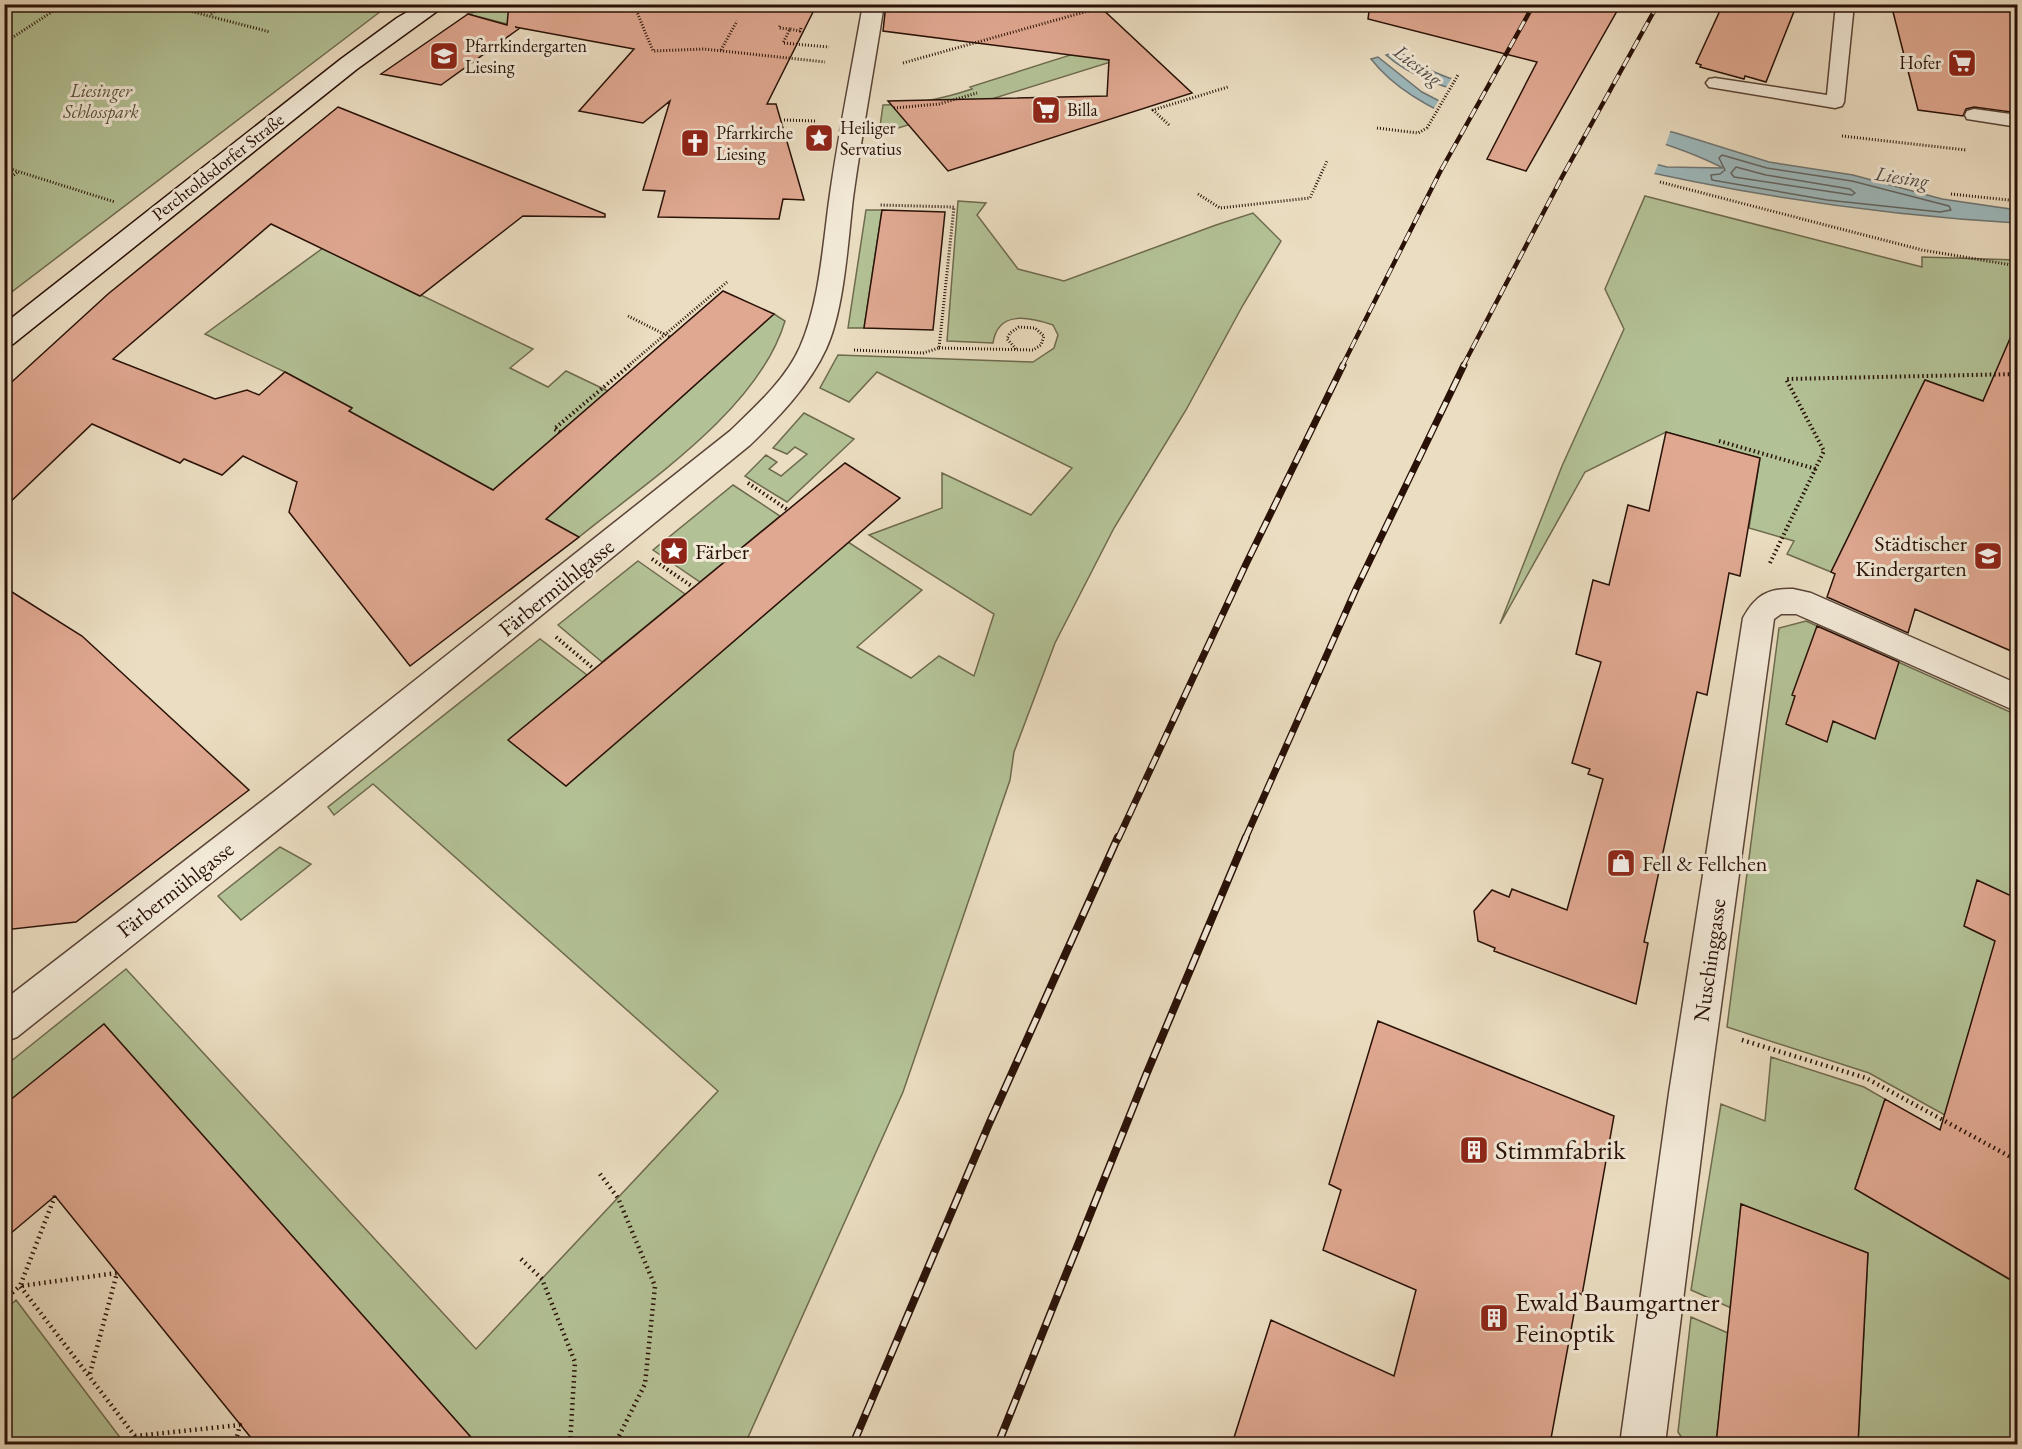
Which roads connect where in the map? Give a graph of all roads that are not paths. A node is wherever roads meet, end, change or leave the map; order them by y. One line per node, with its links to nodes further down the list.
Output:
1 (437, 4): 7 (street, Perchtoldsdorfer Straße)
2 (874, 4): 9 (street, Färbermühlgasse)
3 (1845, 4): 4 (lane)
4 (1715, 83)
5 (1974, 115): 6 (lane)
6 (2018, 121)
7 (4, 338)
8 (2018, 699): 10 (street, Nuschinggasse)
9 (4, 1024)
10 (1642, 1444)

